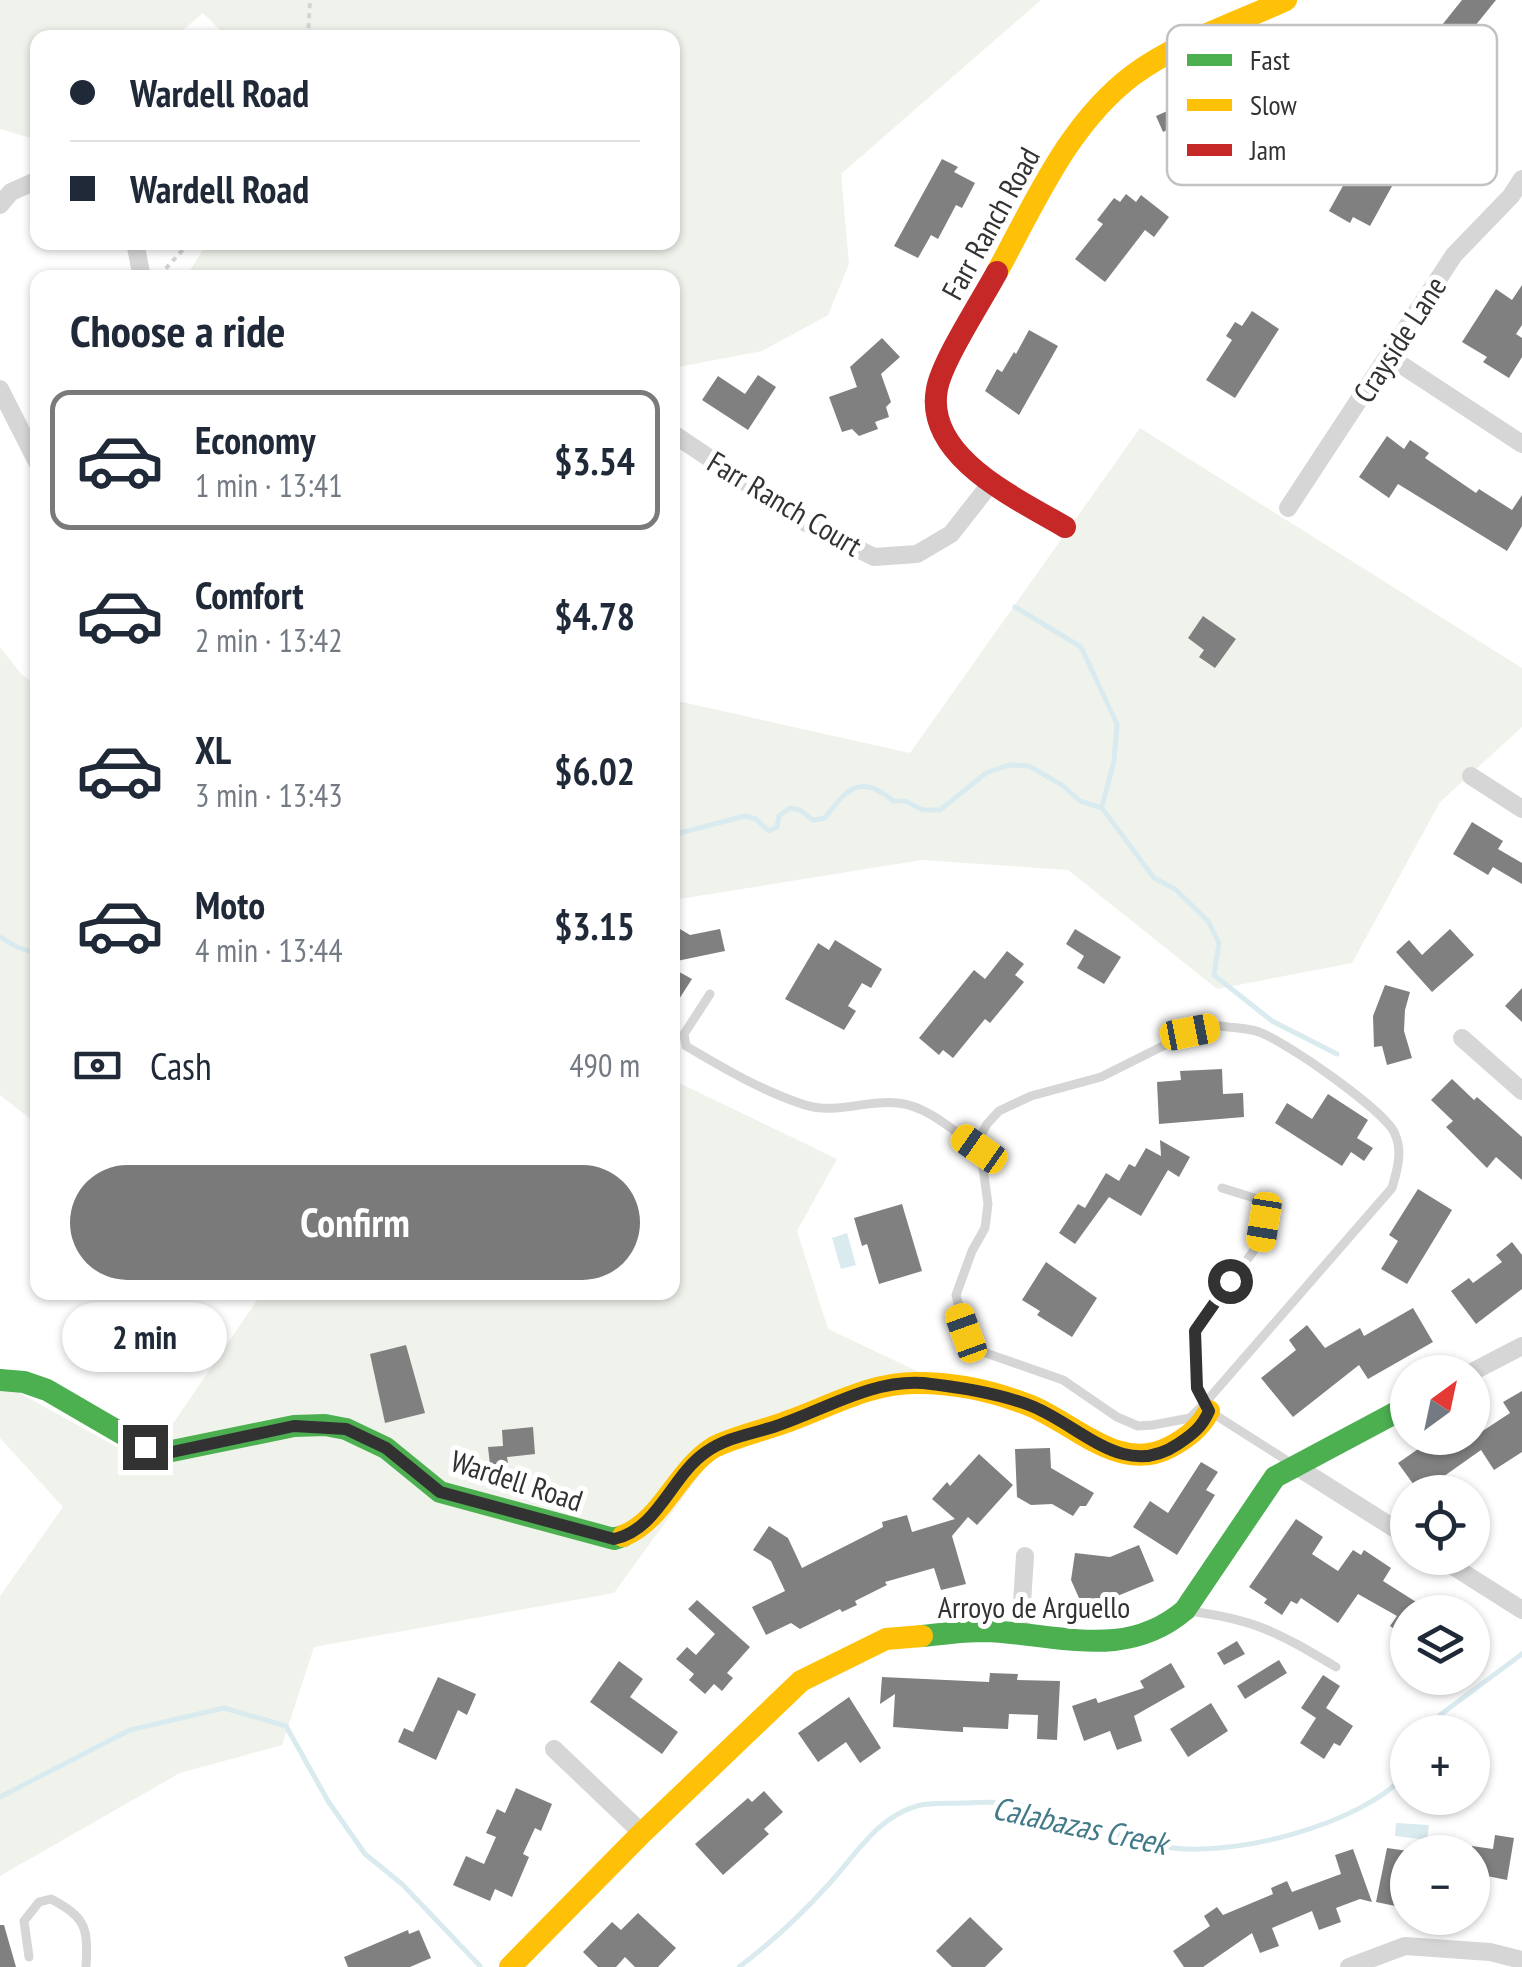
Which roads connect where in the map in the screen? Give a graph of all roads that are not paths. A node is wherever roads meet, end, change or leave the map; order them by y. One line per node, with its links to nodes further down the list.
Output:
1 (1286, 0): 2 (street, Farr Ranch Road)
2 (1232, 25)
3 (1167, 55): 12 (street, Farr Ranch Road)
4 (1522, 179): 7 (street, Crayside Lane)
5 (30, 184): 6 (street)
6 (0, 205)
7 (1388, 356): 10 (street); 13 (street, Crayside Lane)
8 (0, 389): 11 (street)
9 (680, 437): 12 (street, Farr Ranch Court)
10 (1522, 444)
11 (30, 448)
12 (992, 482): 14 (street, Farr Ranch Road)
13 (1288, 508)
14 (1065, 528)
15 (1471, 776): 16 (street)
16 (1522, 809)
17 (710, 994): 20 (lane)
18 (1462, 1038): 19 (street)
19 (1522, 1090)
20 (979, 1149): 25 (lane, Wardell Road); 25 (lane, Wardell Road)
21 (1222, 1188): 25 (lane)
22 (1522, 1346): 23 (street)
23 (1490, 1363)
24 (0, 1380): 25 (street, Wardell Road)
25 (1207, 1407): 27 (lane)
26 (1390, 1415): 27 (street, Arroyo de Arguello)
27 (1294, 1465): 28 (street); 31 (street, Arroyo de Arguello)
28 (1390, 1526)
29 (1024, 1556): 33 (street)
30 (1467, 1575): 32 (street)
31 (1186, 1610): 33 (street, Arroyo de Arguello); 34 (lane)
32 (1522, 1610)
33 (1020, 1635): 36 (street, Arroyo de Arguello)
34 (1336, 1667)
35 (554, 1748): 36 (street)
36 (642, 1834): 40 (street, Arroyo de Arguello)
37 (30, 1957): 39 (lane)
38 (1522, 1960): 41 (street)
39 (86, 1967)
40 (510, 1967)
41 (1349, 1967)

